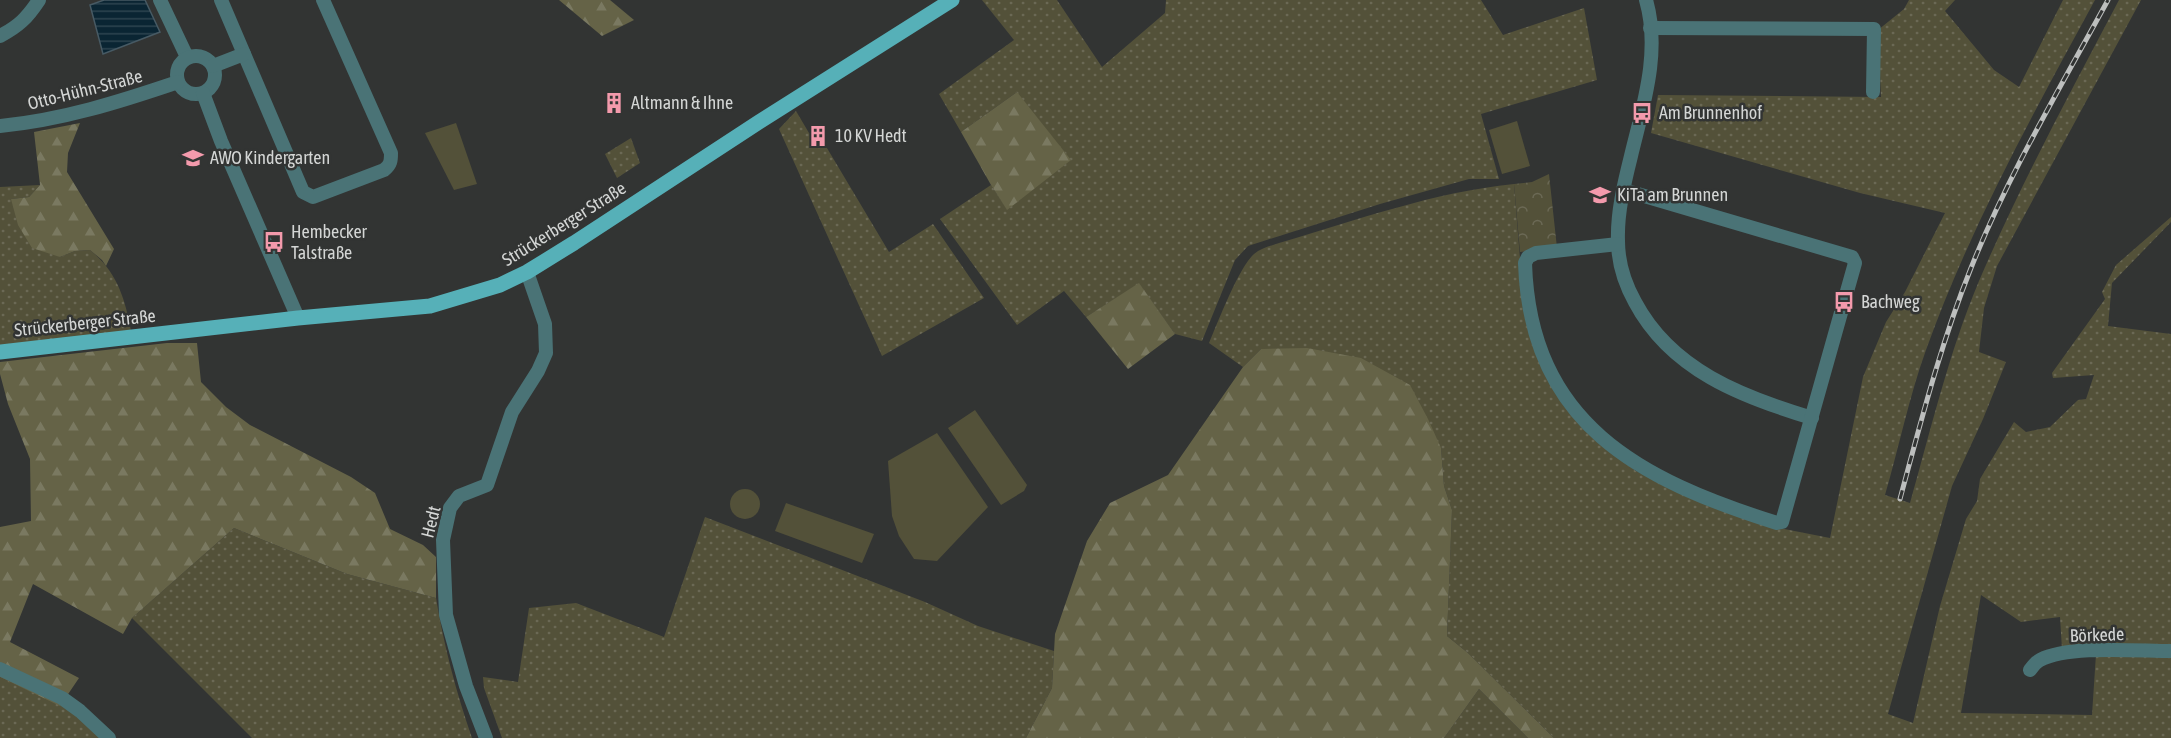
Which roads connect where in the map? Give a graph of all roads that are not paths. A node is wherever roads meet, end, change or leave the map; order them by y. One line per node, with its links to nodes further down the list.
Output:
1 (39, 0): 8 (street)
2 (160, 0): 10 (street)
3 (221, 0): 9 (street)
4 (322, 0): 9 (street)
5 (952, 0): 18 (main road, Strückerberger Straße)
6 (1646, 0): 7 (street)
7 (1650, 28): 13 (street); 16 (street)
8 (0, 36)
9 (244, 54): 11 (street)
10 (187, 57): 11 (street); 12 (street)
11 (213, 66): 14 (street)
12 (178, 82): 14 (street); 15 (street, Otto-Hühn-Straße)
13 (1873, 92)
14 (203, 93): 19 (street)
15 (0, 126)
16 (1624, 190): 17 (street); 21 (street)
17 (1618, 244): 21 (street); 21 (street)
18 (527, 272): 19 (main road, Strückerberger Straße); 26 (street, Hedt)
19 (298, 318): 20 (main road, Strückerberger Straße)
20 (0, 352)
21 (1812, 418)
22 (2171, 651): 24 (street, Börkede)
23 (0, 669): 25 (street)
24 (2030, 670)
25 (109, 738)
26 (486, 738)

